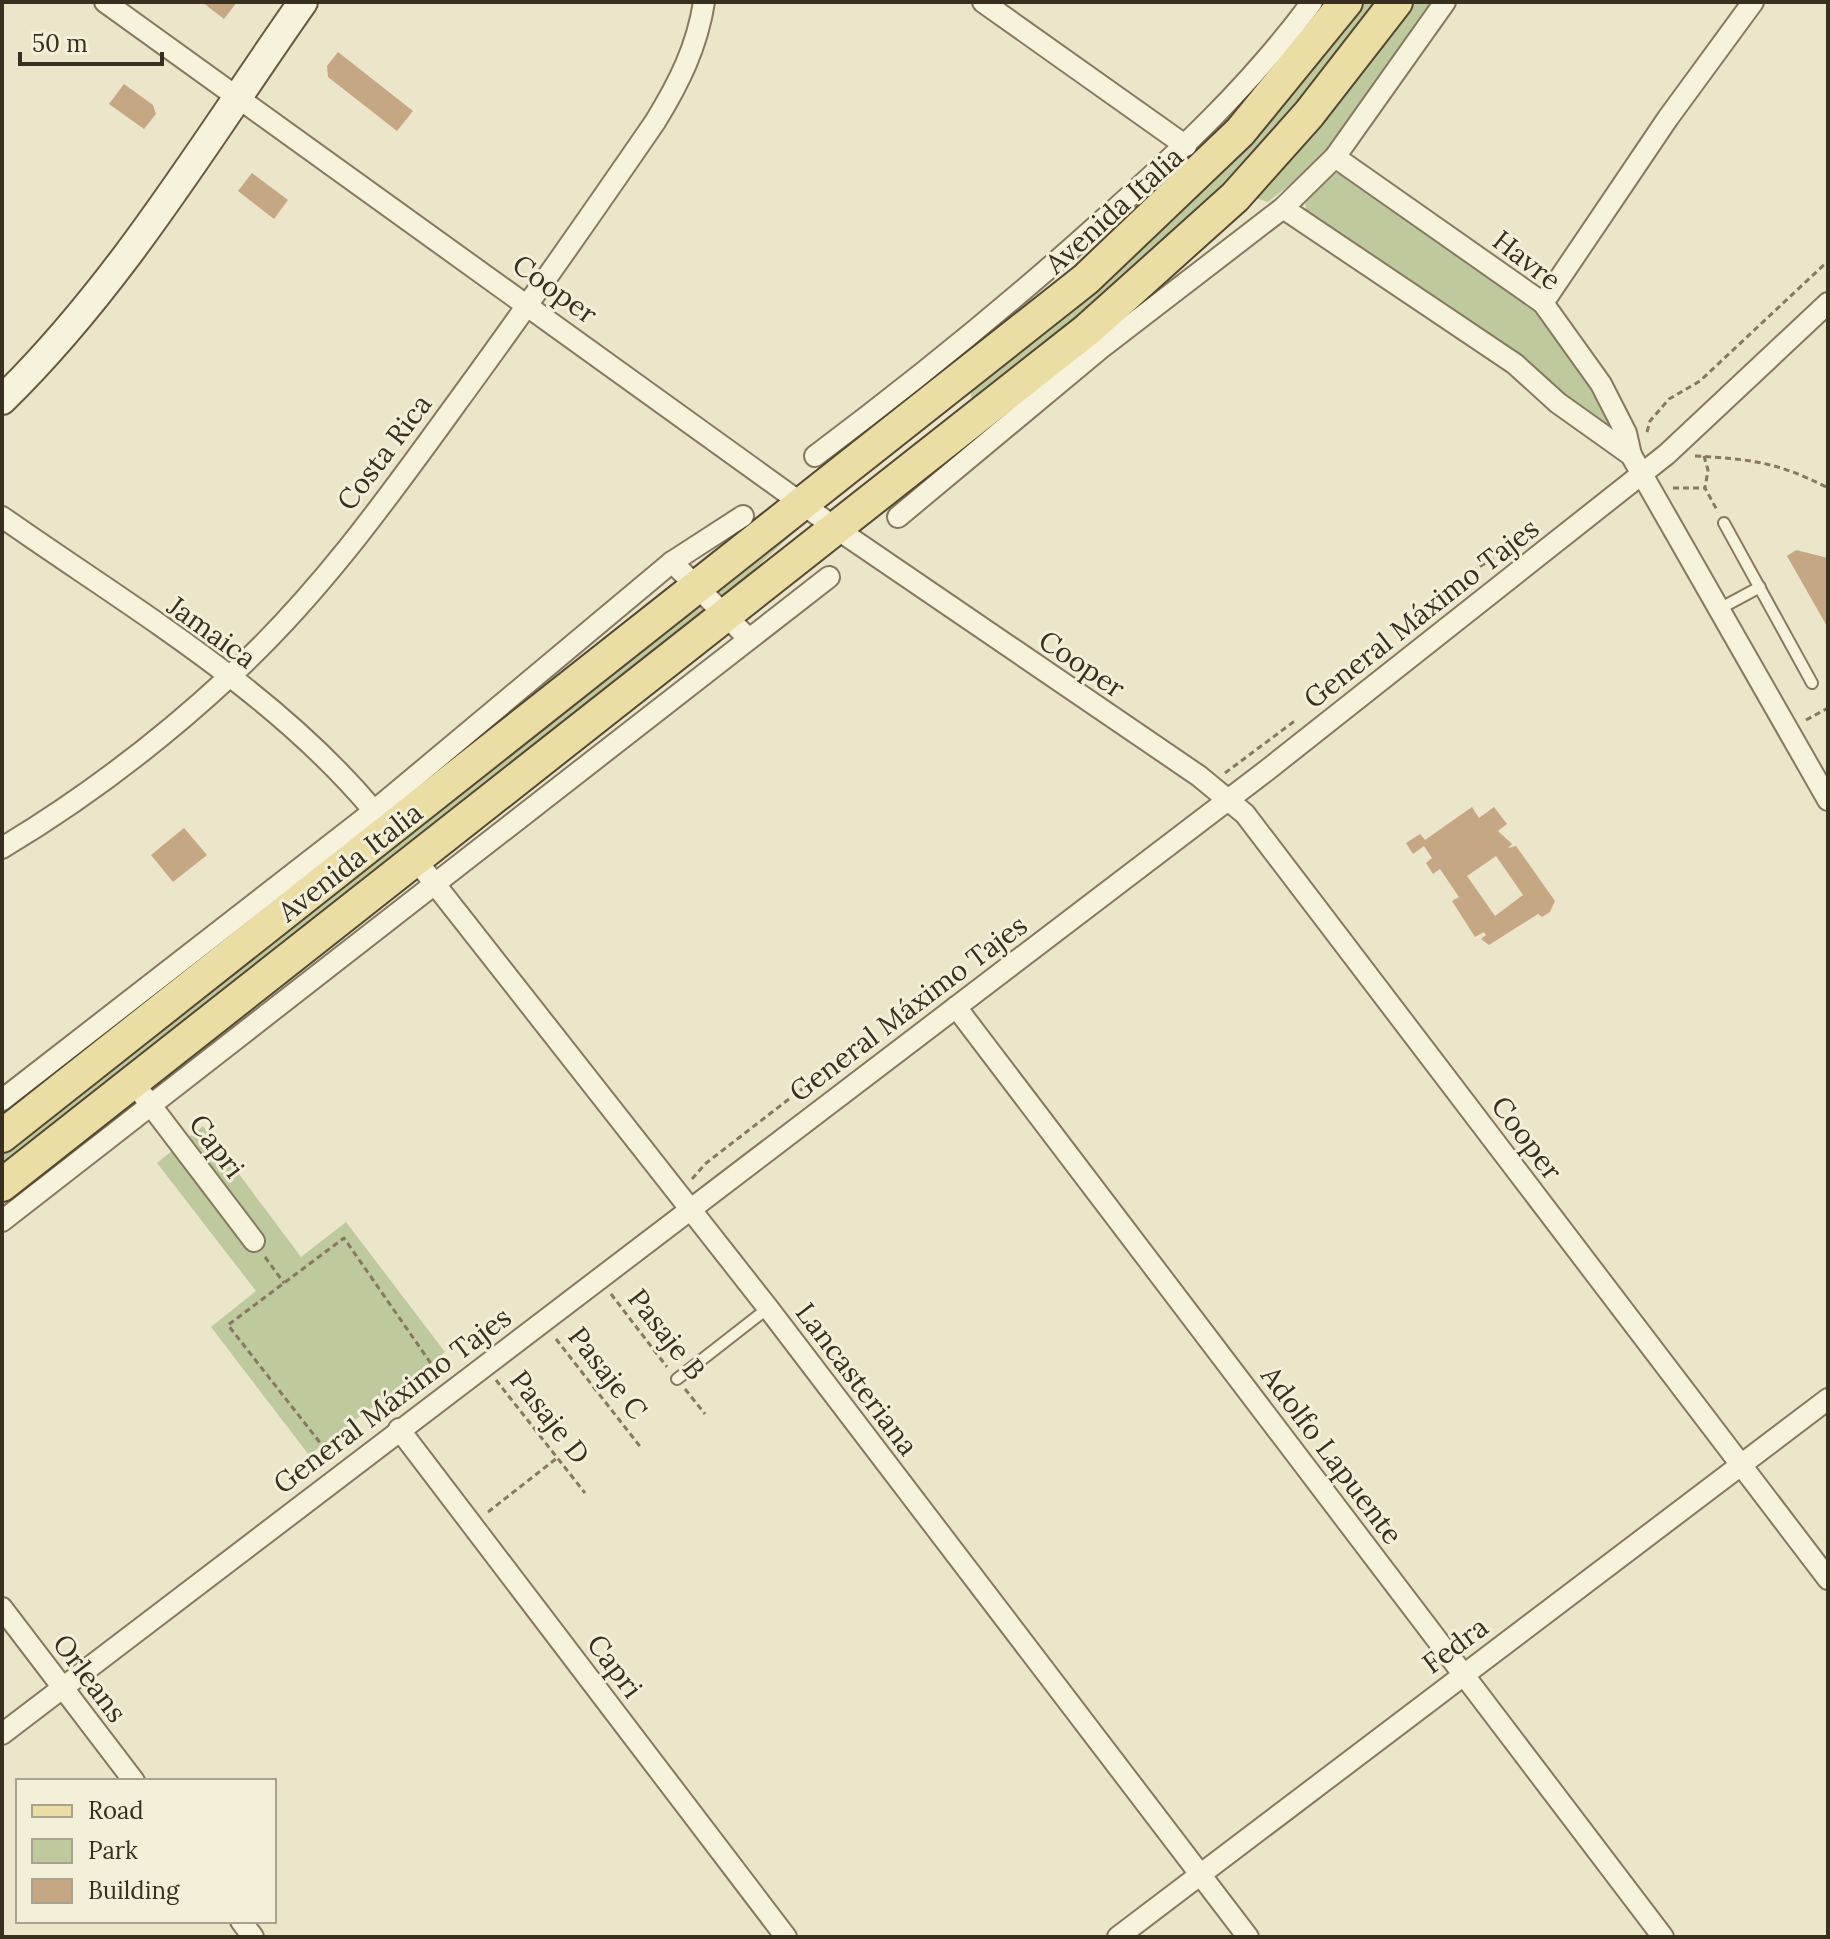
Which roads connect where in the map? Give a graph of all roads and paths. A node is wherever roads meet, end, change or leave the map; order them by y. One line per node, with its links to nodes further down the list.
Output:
1 (105, 2): 10 (street, Cooper)
2 (303, 2): 10 (street)
3 (704, 2): 18 (street, Costa Rica)
4 (983, 2): 11 (street)
5 (1312, 2): 11 (street, Avenida Italia)
6 (1346, 2): 20 (main road, Avenida Italia)
7 (1396, 2): 15 (main road, Avenida Italia)
8 (1445, 2): 12 (street, Avenida Italia)
9 (1753, 2): 16 (street)
10 (236, 97): 18 (street, Cooper); 21 (street)
11 (1186, 146): 22 (street, Avenida Italia)
12 (1335, 157): 13 (street, Avenida Italia); 16 (street, Havre)
13 (1283, 208): 15 (street, Avenida Italia); 24 (street, Havre)
14 (1828, 261): 24 (path)
15 (1144, 297): 19 (main road, Avenida Italia)
16 (1543, 303): 24 (street, Havre)
17 (1828, 303): 25 (street, General Máximo Tajes)
18 (528, 304): 33 (street, Cooper); 51 (street, Costa Rica)
19 (1094, 339): 23 (main road, Avenida Italia); 28 (street, Avenida Italia)
20 (945, 392): 22 (main road, Avenida Italia); 23 (street); 38 (main road)
21 (2, 400)
22 (903, 407): 26 (street, Avenida Italia); 33 (main road, Avenida Italia)
23 (978, 416): 28 (main road, Avenida Italia)
24 (1637, 448): 29 (street, Havre)
25 (1667, 454): 27 (path); 29 (street, General Máximo Tajes)
26 (815, 456)
27 (1704, 456): 30 (path); 31 (path)
28 (943, 460): 36 (street, Avenida Italia); 38 (main road, Avenida Italia)
29 (1643, 472): 32 (street, Havre); 60 (street, General Máximo Tajes)
30 (1705, 488): 32 (path); 37 (path)
31 (1828, 488)
32 (1658, 497): 45 (street, Havre)
33 (803, 504): 38 (street, Cooper); 43 (main road, Avenida Italia); 47 (main road)
34 (743, 516): 40 (street, Avenida Italia)
35 (2, 517): 51 (street, Jamaica)
36 (898, 517)
37 (1724, 523): 42 (lane)
38 (837, 529): 44 (main road, Avenida Italia); 60 (street, Cooper)
39 (1529, 538): 48 (path)
40 (672, 562): 43 (street); 62 (street, Avenida Italia)
41 (829, 577): 46 (street, Avenida Italia)
42 (1760, 587): 45 (lane); 52 (lane)
43 (697, 588): 47 (street); 68 (main road, Avenida Italia)
44 (762, 588): 46 (street); 47 (main road, Avenida Italia)
45 (1721, 608): 58 (street, Havre)
46 (785, 611): 49 (street, Avenida Italia)
47 (726, 616): 49 (street); 50 (main road, Avenida Italia)
48 (1412, 634)
49 (749, 639): 53 (street, Avenida Italia)
50 (665, 662): 53 (street); 54 (main road, Avenida Italia)
51 (229, 677): 62 (street, Jamaica); 63 (street, Costa Rica)
52 (1812, 683)
53 (688, 687): 57 (street, Avenida Italia)
54 (618, 698): 57 (street); 64 (main road, Avenida Italia)
55 (1828, 708): 58 (path)
56 (1300, 717): 59 (path)
57 (641, 723): 64 (street, Avenida Italia)
58 (1789, 729): 61 (street, Havre)
59 (1225, 773)
60 (1228, 799): 65 (street, General Máximo Tajes); 85 (street, Cooper)
61 (1828, 800)
62 (374, 811): 67 (street, Avenida Italia)
63 (2, 848)
64 (426, 872): 66 (main road, Avenida Italia); 70 (street, Lancasteriana)
65 (956, 1007): 70 (street, General Máximo Tajes); 91 (street, Adolfo Lapuente)
66 (142, 1094): 69 (main road, Avenida Italia); 71 (street, Avenida Italia); 72 (street, Capri)
67 (2, 1100)
68 (2, 1136)
69 (2, 1185)
70 (690, 1208): 73 (street, General Máximo Tajes); 75 (street, Lancasteriana)
71 (2, 1221)
72 (254, 1241): 74 (path)
73 (599, 1278): 76 (street, General Máximo Tajes); 78 (path, Pasaje B)
74 (284, 1283): 79 (path); 86 (path)
75 (768, 1308): 78 (lane); 95 (street, Lancasteriana)
76 (542, 1321): 77 (street, General Máximo Tajes); 83 (path, Pasaje C)
77 (484, 1365): 79 (street, General Máximo Tajes); 84 (path, Pasaje D)
78 (677, 1379): 81 (path, Pasaje B)
79 (450, 1391): 82 (street, General Máximo Tajes)
80 (1828, 1399): 85 (street, Fedra)
81 (705, 1414)
82 (399, 1429): 86 (street, General Máximo Tajes); 88 (street, Capri)
83 (642, 1449)
84 (557, 1458): 87 (path, Pasaje D); 88 (path)
85 (1741, 1464): 89 (street, Cooper); 91 (street, Fedra)
86 (343, 1471): 92 (street, General Máximo Tajes)
87 (585, 1493)
88 (472, 1525): 96 (street, Capri)
89 (1828, 1579)
90 (2, 1608): 92 (street, Orleans)
91 (1463, 1674): 95 (street, Fedra); 99 (street, Adolfo Lapuente)
92 (62, 1687): 93 (street, General Máximo Tajes); 94 (street, Orleans)
93 (2, 1734)
94 (132, 1779)
95 (1200, 1875): 97 (street, Fedra); 98 (street, Lancasteriana)
96 (786, 1937)
97 (1118, 1937)
98 (1248, 1937)
99 (1663, 1937)

